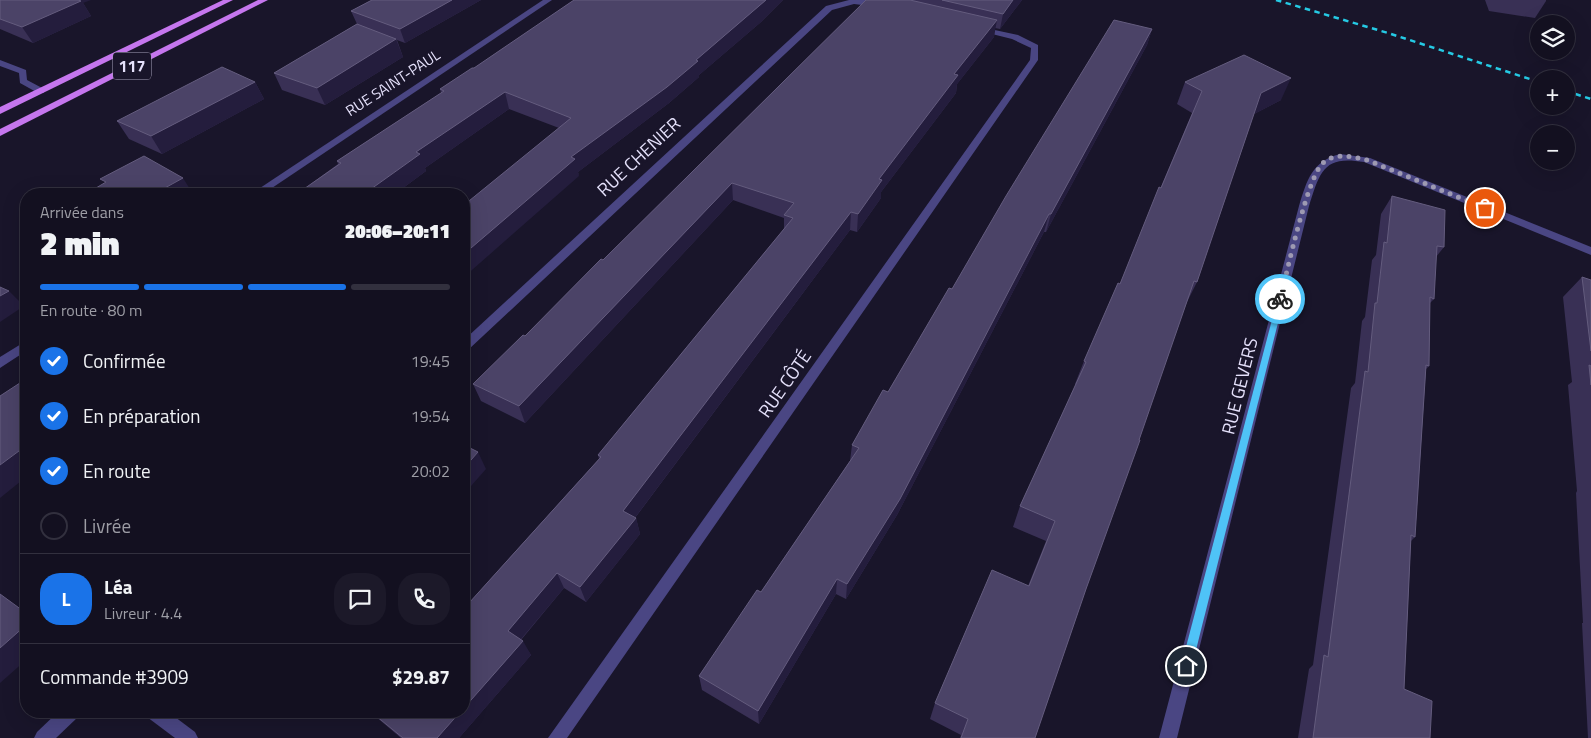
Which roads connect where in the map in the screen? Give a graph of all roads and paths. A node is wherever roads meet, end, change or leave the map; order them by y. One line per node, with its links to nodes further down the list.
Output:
1 (229, 0): 7 (main road, 117)
2 (264, 0): 9 (main road, 117)
3 (548, 0): 10 (street, RUE SAINT-PAUL)
4 (892, 9): 12 (street, RUE CHENIER)
5 (968, 26): 19 (street, RUE CÔTÉ)
6 (0, 63): 7 (street)
7 (41, 91): 8 (main road, 117)
8 (0, 111)
9 (0, 133)
10 (265, 188)
11 (1591, 251): 20 (street, RUE GEVERS)
12 (470, 341)
13 (20, 350): 14 (street)
14 (0, 363)
15 (64, 718): 17 (street)
16 (162, 718): 18 (street)
17 (43, 738)
18 (189, 738)
19 (557, 738)
20 (1168, 738)

